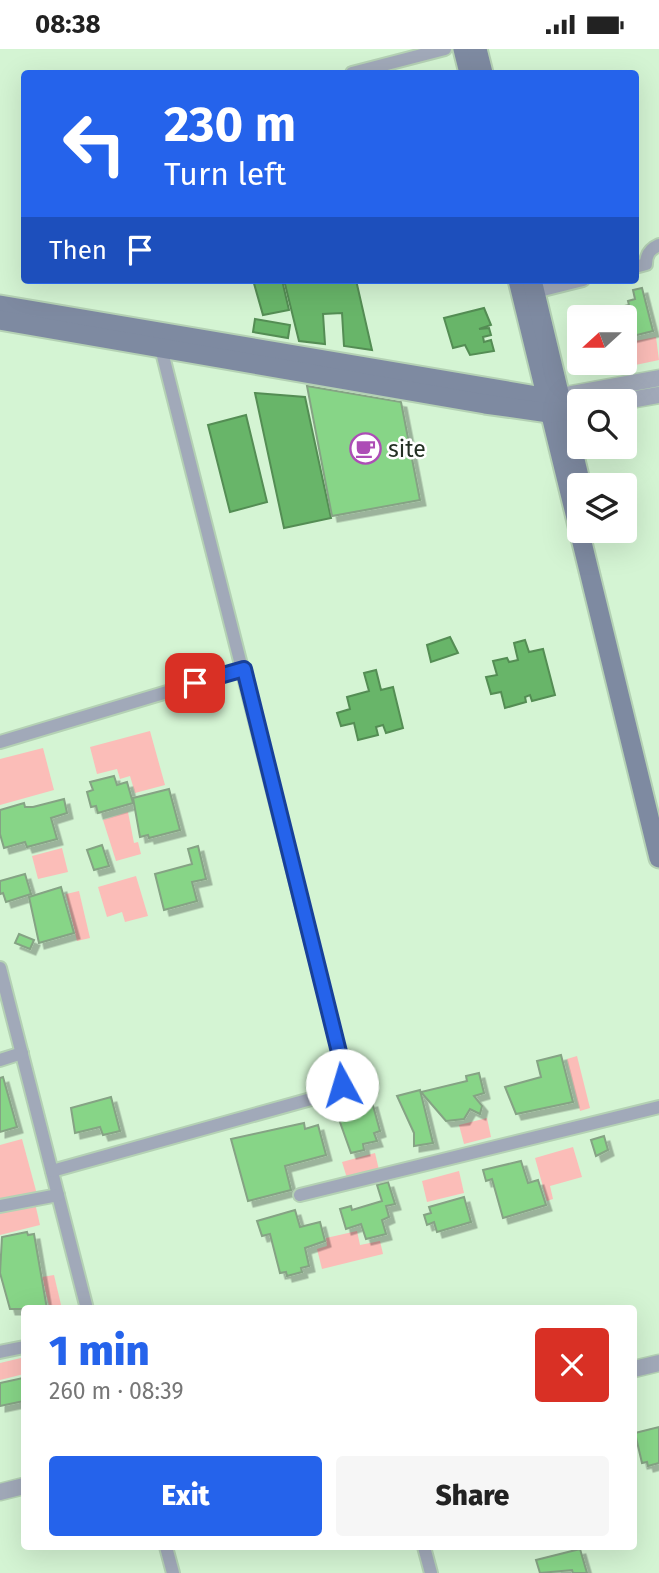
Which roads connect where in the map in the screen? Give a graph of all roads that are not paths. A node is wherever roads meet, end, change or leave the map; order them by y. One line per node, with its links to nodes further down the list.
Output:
1 (445, 49): 4 (street)
2 (463, 49): 5 (main road)
3 (477, 49): 6 (main road)
4 (364, 70)
5 (468, 70)
6 (482, 70)
7 (659, 245): 8 (street)
8 (639, 266)
9 (519, 284): 17 (main road)
10 (534, 286): 17 (main road)
11 (0, 305): 17 (main road)
12 (0, 320): 13 (main road)
13 (161, 348): 17 (main road); 20 (street)
14 (659, 378): 17 (street)
15 (659, 395): 16 (street)
16 (637, 399)
17 (560, 405): 18 (main road); 23 (main road)
18 (579, 473)
19 (595, 543): 22 (main road)
20 (244, 669): 21 (street); 28 (street)
21 (0, 741)
22 (659, 809)
23 (659, 858)
24 (0, 968): 25 (street)
25 (22, 1053): 26 (street); 28 (street)
26 (0, 1060)
27 (659, 1107): 30 (street)
28 (52, 1171): 29 (street)
29 (58, 1195): 31 (street); 32 (street)
30 (300, 1195)
31 (0, 1206)
32 (86, 1305)
33 (21, 1348): 34 (street)
34 (0, 1352)
35 (659, 1363): 36 (street)
36 (637, 1368)
37 (21, 1487): 38 (street)
38 (0, 1492)
39 (167, 1550): 41 (street)
40 (425, 1550): 42 (street)
41 (173, 1573)
42 (431, 1573)

